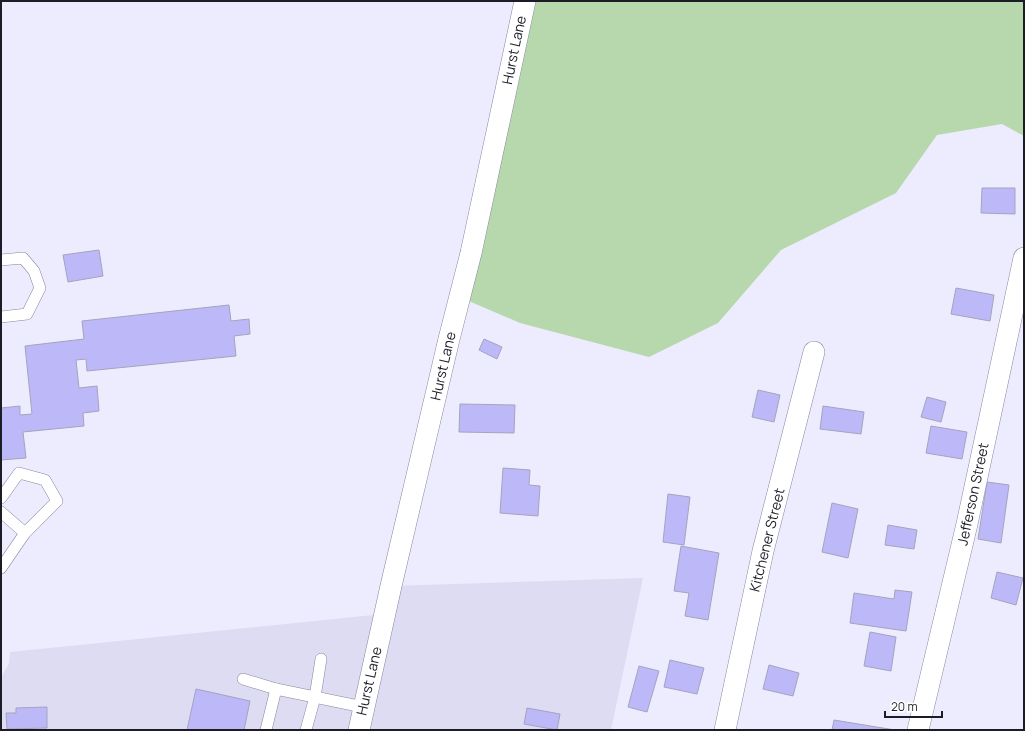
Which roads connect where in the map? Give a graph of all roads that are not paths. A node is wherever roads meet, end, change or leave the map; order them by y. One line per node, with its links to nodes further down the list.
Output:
1 (525, 1): 14 (street, Hurst Lane)
2 (1024, 258): 19 (street, Jefferson Street)
3 (1, 260): 4 (lane)
4 (1, 317)
5 (814, 352): 18 (street, Kitchener Street)
6 (1, 498): 8 (lane)
7 (1, 512): 8 (lane)
8 (25, 533): 9 (lane)
9 (1, 568)
10 (321, 659): 13 (lane)
11 (243, 679): 12 (lane)
12 (276, 689): 13 (lane); 15 (lane)
13 (315, 697): 14 (lane); 16 (lane)
14 (363, 707): 17 (street, Hurst Lane)
15 (266, 730)
16 (306, 730)
17 (359, 730)
18 (725, 730)
19 (918, 730)

